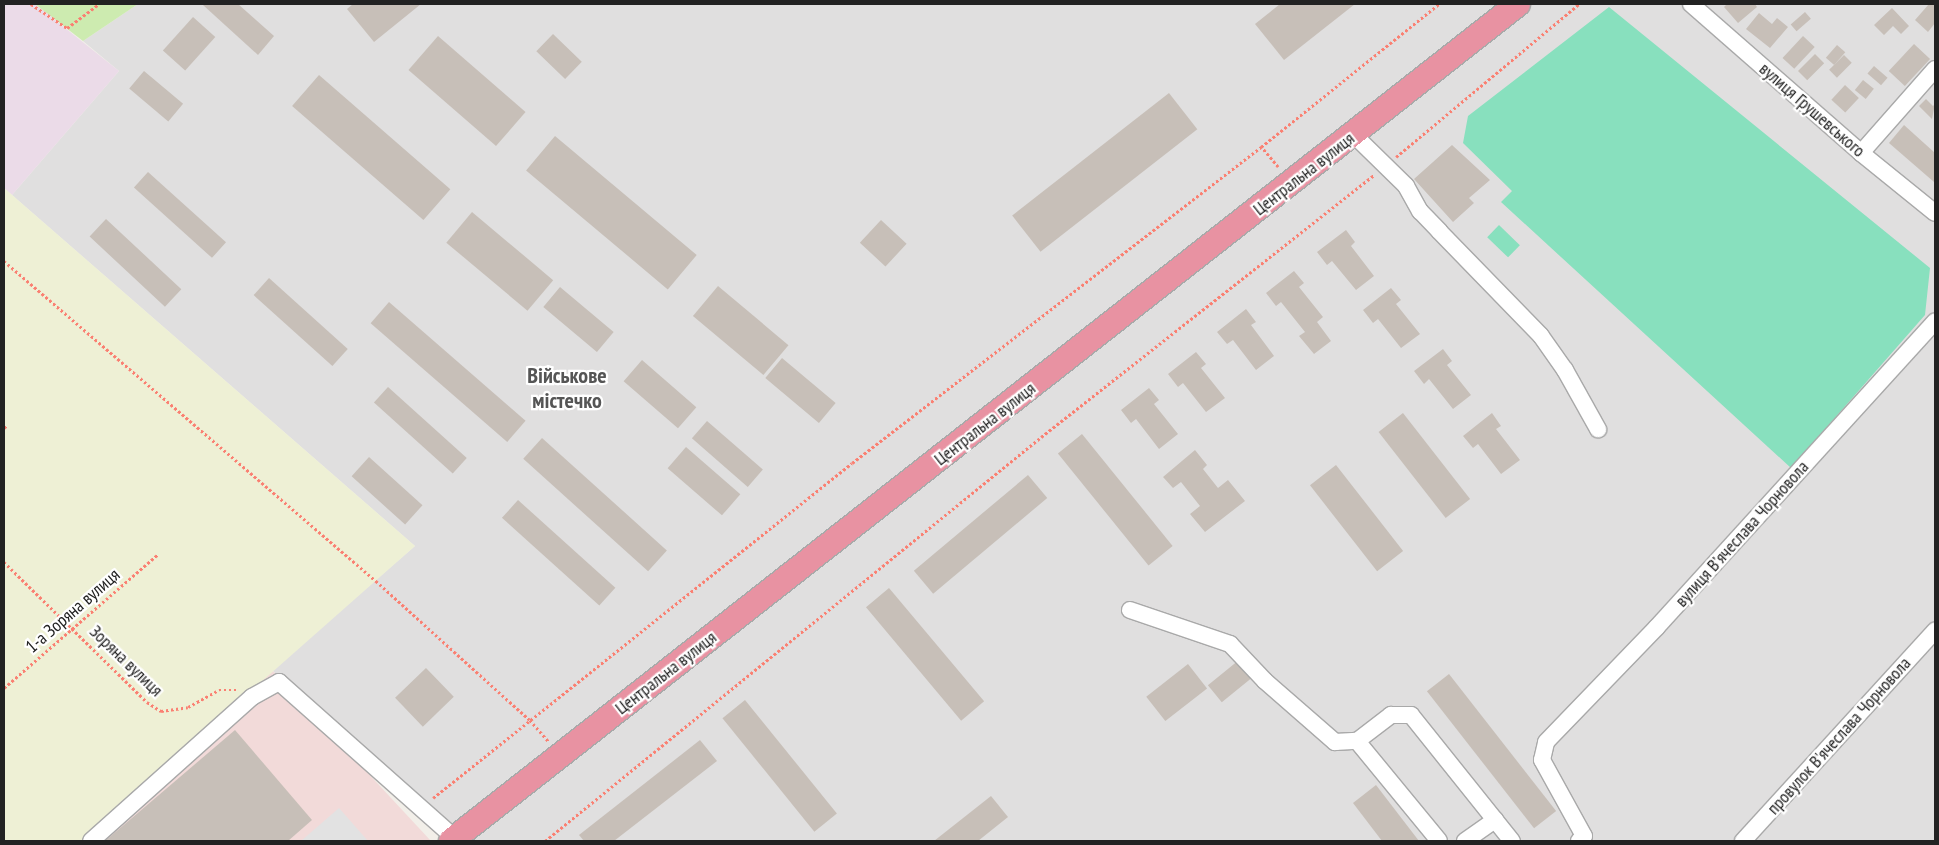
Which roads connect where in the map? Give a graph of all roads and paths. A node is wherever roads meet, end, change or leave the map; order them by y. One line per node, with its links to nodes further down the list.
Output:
1 (31, 4): 2 (path)
2 (99, 4)
3 (1439, 4): 9 (path)
4 (1518, 4): 8 (highway, Центральна вулиця)
5 (1579, 4): 11 (path)
6 (1691, 4): 10 (street, вулиця Грушевського)
7 (1935, 69): 10 (street)
8 (1354, 134): 11 (street); 28 (highway, Центральна вулиця)
9 (1261, 147): 12 (path); 26 (path)
10 (1861, 153): 13 (street, вулиця Грушевського)
11 (1386, 166): 18 (street); 34 (path)
12 (1281, 170)
13 (1935, 213)
14 (4, 262): 26 (path)
15 (1935, 322): 32 (street, вулиця Вʼячеслава Чорновола)
16 (7, 424): 17 (path)
17 (4, 428)
18 (1598, 428)
19 (158, 554): 22 (path, 1-а Зоряна вулиця)
20 (4, 562): 22 (path, Зоряна вулиця)
21 (1130, 610): 27 (street)
22 (73, 628): 24 (path, 1-а Зоряна вулиця); 25 (path, Зоряна вулиця)
23 (1935, 631): 38 (street, провулок В'ячеслава Чорновола)
24 (4, 688)
25 (252, 697): 29 (street); 33 (street)
26 (530, 720): 28 (path); 29 (path)
27 (1358, 741): 30 (street); 35 (street)
28 (561, 755): 31 (highway, Центральна вулиця)
29 (419, 809): 31 (street)
30 (1495, 820): 36 (street); 37 (street)
31 (453, 840)
32 (1583, 840)
33 (91, 841)
34 (545, 841)
35 (1439, 841)
36 (1465, 841)
37 (1512, 841)
38 (1743, 841)

